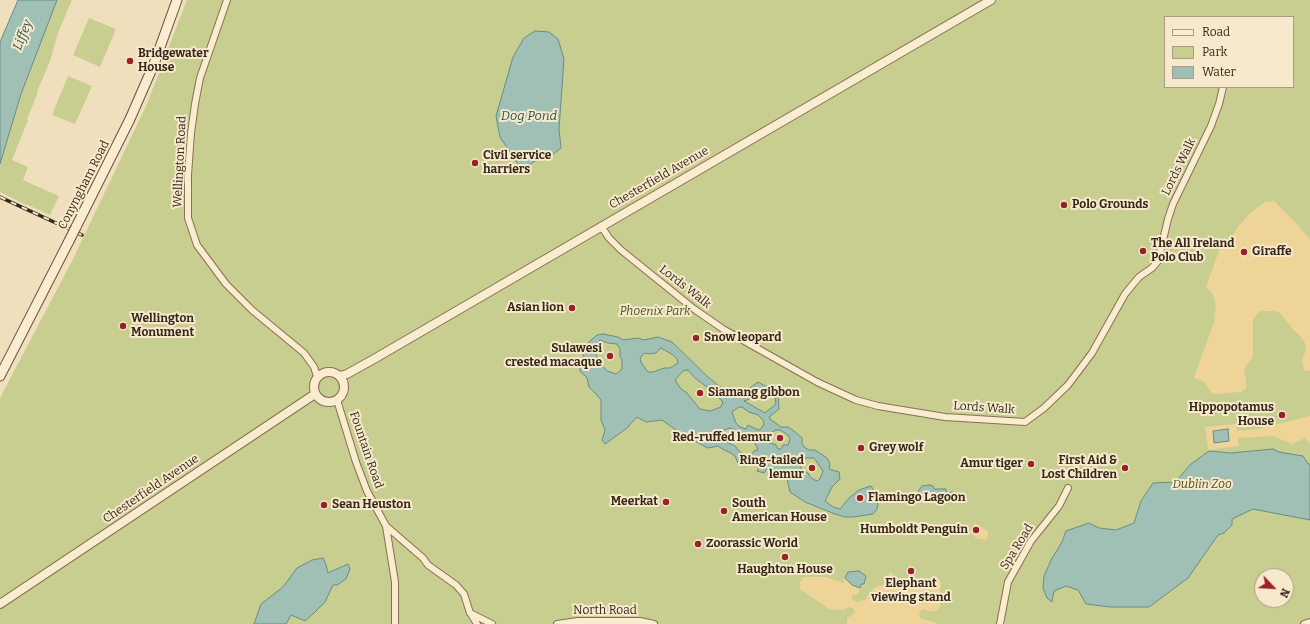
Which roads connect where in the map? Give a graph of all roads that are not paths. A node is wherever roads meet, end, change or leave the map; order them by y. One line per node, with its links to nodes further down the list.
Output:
1 (177, 0): 6 (main road, Conyngham Road, bridge)
2 (227, 0): 7 (street, Wellington Road)
3 (991, 0): 5 (street, Chesterfield Avenue)
4 (1223, 88): 5 (street, Lords Walk)
5 (601, 226): 8 (street, Chesterfield Avenue)
6 (0, 376)
7 (317, 376): 8 (street); 9 (street)
8 (340, 376): 10 (street)
9 (315, 394): 10 (street); 15 (street, Chesterfield Avenue)
10 (338, 400): 12 (street, Fountain Road)
11 (1068, 488): 23 (street, Spa Road)
12 (386, 526): 13 (street); 14 (street, Fountain Road)
13 (404, 542): 14 (street); 16 (street)
14 (391, 552): 18 (street, Fountain Road)
15 (0, 604)
16 (470, 613): 19 (street); 20 (street)
17 (1310, 622): 24 (street)
18 (394, 624)
19 (477, 624)
20 (492, 624)
21 (557, 624): 22 (street, North Road)
22 (654, 624)
23 (1000, 624)
24 (1304, 624)

